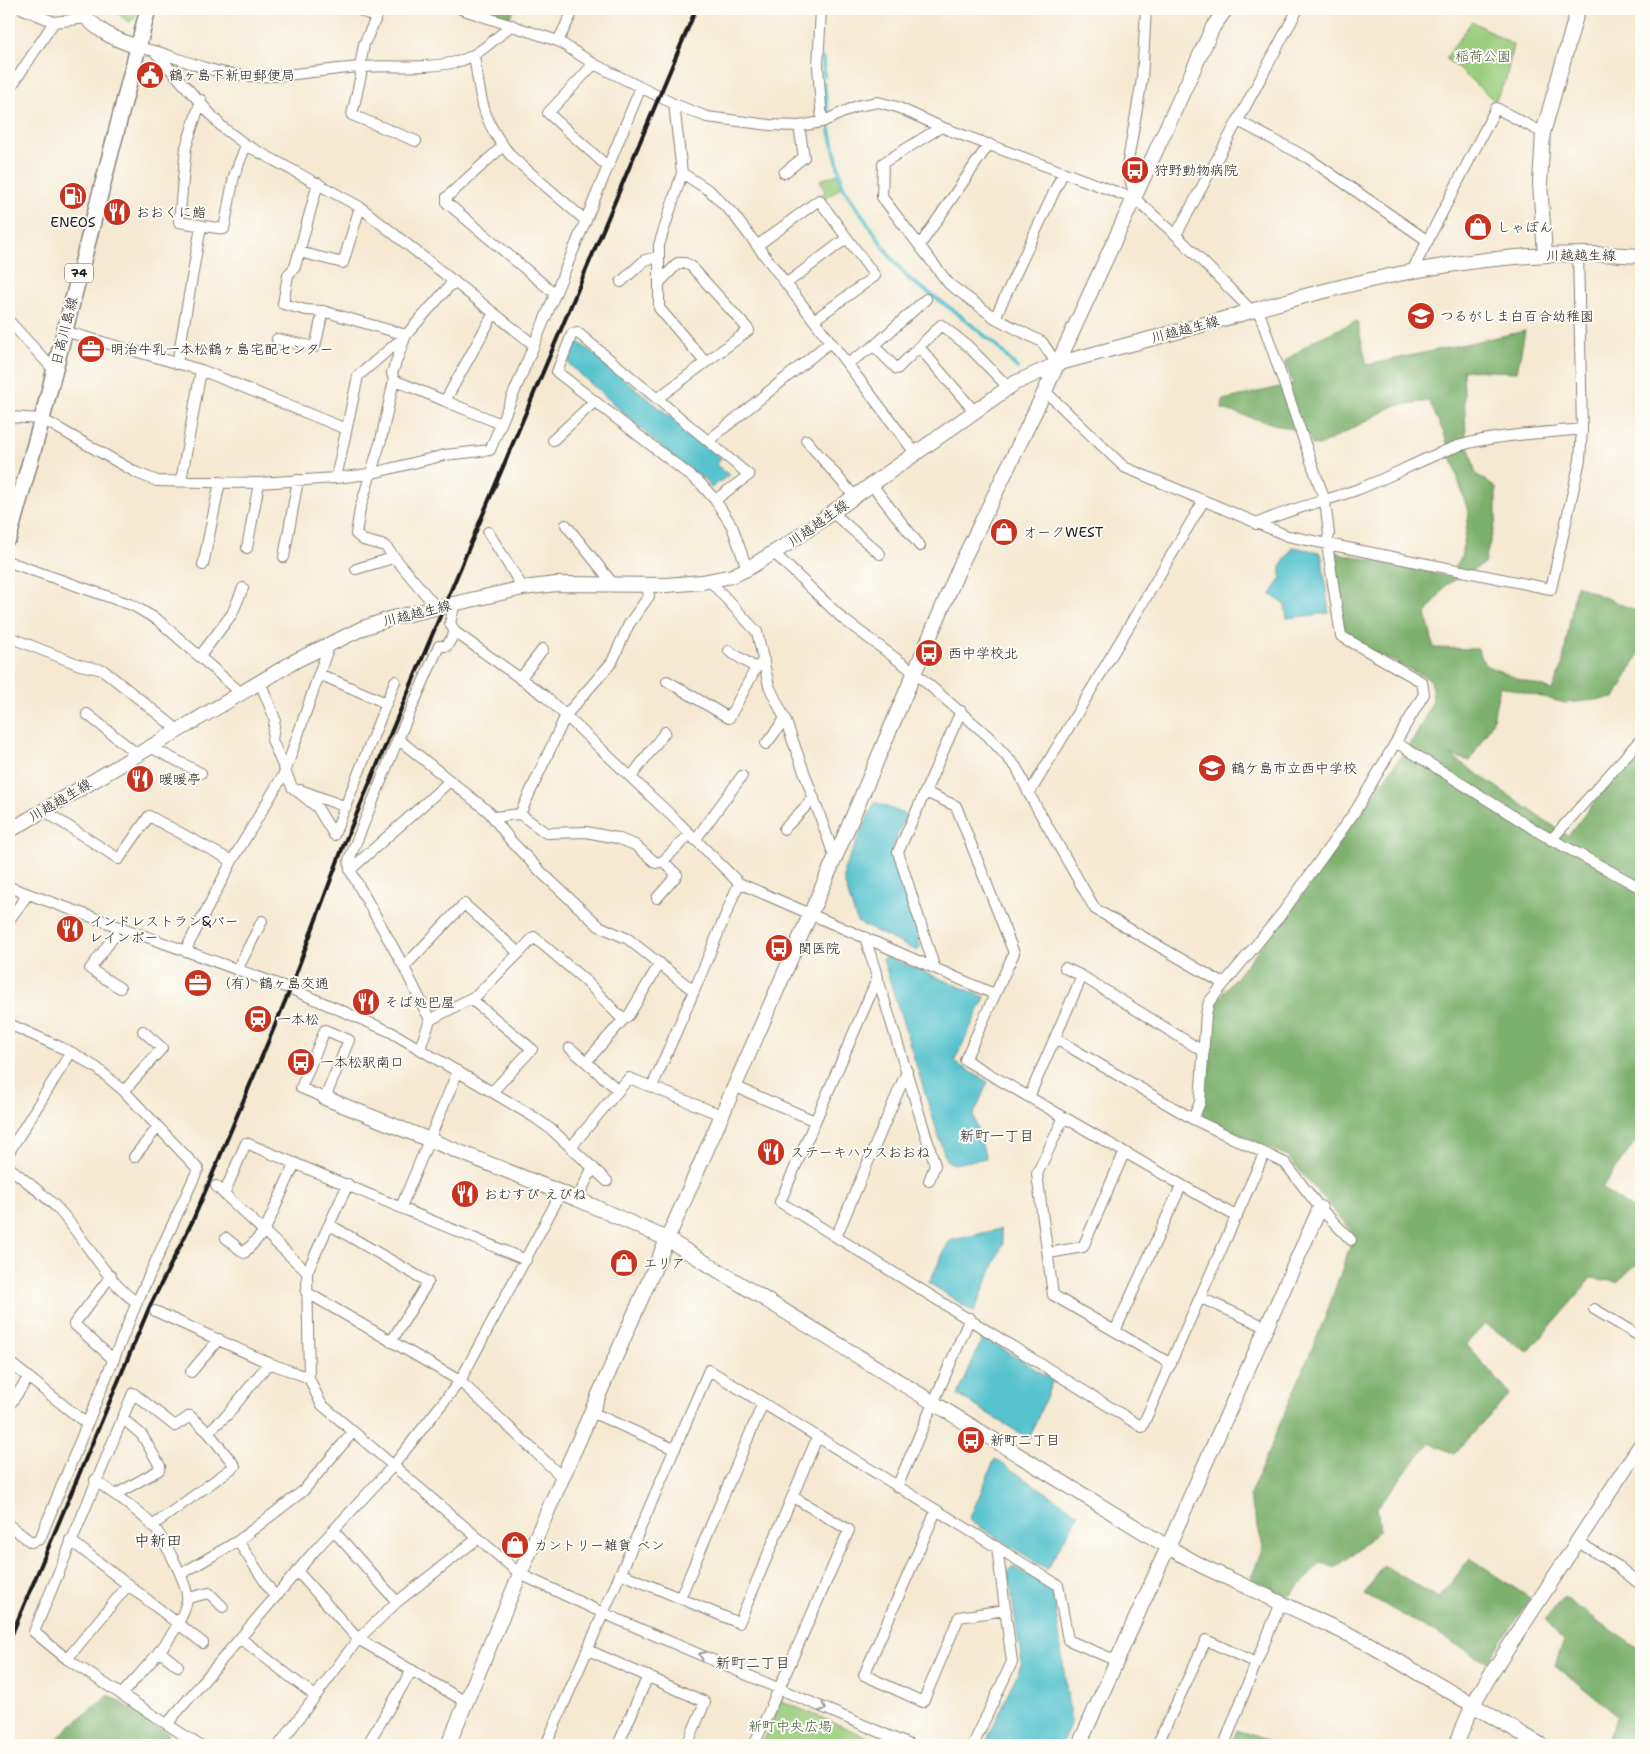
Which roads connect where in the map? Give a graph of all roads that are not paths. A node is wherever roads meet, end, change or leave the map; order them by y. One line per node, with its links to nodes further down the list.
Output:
1 (26, 9): 13 (street)
2 (148, 9): 16 (main road, 日高川島線 / 74)
3 (358, 9): 12 (street)
4 (461, 9): 14 (street)
5 (574, 9): 15 (street)
6 (821, 9): 26 (street)
7 (1146, 9): 39 (street)
8 (1226, 9): 39 (street)
9 (1298, 9): 25 (street)
10 (1578, 9): 29 (street)
11 (82, 13): 13 (street); 16 (street)
12 (378, 13): 20 (street)
13 (54, 22): 22 (street)
14 (512, 25): 15 (street); 18 (street)
15 (558, 41): 19 (street)
16 (138, 47): 17 (street); 66 (main road, 日高川島線 / 74)
17 (154, 51): 20 (street); 23 (street)
18 (474, 55): 20 (street); 33 (street)
19 (594, 64): 21 (street); 34 (street)
20 (360, 67): 30 (street)
21 (641, 87): 24 (street); 34 (street)
22 (9, 90)
23 (200, 100): 32 (street); 42 (street)
24 (674, 104): 27 (street); 35 (street)
25 (1238, 121): 43 (street); 45 (street)
26 (822, 122): 27 (street); 28 (street)
27 (799, 126): 36 (street)
28 (941, 127): 31 (street); 47 (street)
29 (1543, 133): 45 (street); 49 (street)
30 (416, 141)
31 (989, 144): 37 (street); 47 (street)
32 (246, 145): 38 (street); 42 (street)
33 (503, 146): 41 (street); 58 (street)
34 (608, 167): 41 (street)
35 (682, 173): 46 (street); 52 (street)
36 (784, 173)
37 (1062, 173): 39 (street); 63 (street)
38 (318, 183): 40 (street); 48 (street)
39 (1135, 199): 43 (street); 76 (street)
40 (360, 207): 48 (street); 54 (street)
41 (586, 221): 58 (street)
42 (201, 226): 75 (street)
43 (1176, 235): 60 (street)
44 (847, 238): 46 (street); 57 (street); 64 (street)
45 (1428, 241): 53 (street)
46 (758, 245): 57 (street)
47 (920, 245): 63 (street)
48 (299, 252): 61 (street)
49 (1545, 254): 50 (street, 川越越生線); 53 (street, 川越越生線)
50 (1578, 254): 51 (street, 川越越生線); 90 (street)
51 (1641, 256)
52 (659, 257): 55 (street); 56 (street)
53 (1412, 271): 60 (street, 川越越生線)
54 (454, 280): 62 (street); 67 (street)
55 (621, 282)
56 (659, 283): 73 (street); 73 (street)
57 (786, 283): 64 (street)
58 (555, 294): 70 (street)
59 (926, 299): 71 (street)
60 (1255, 310): 76 (street, 川越越生線); 104 (street)
61 (324, 311): 67 (street); 68 (street)
62 (494, 313): 70 (street); 83 (street)
63 (995, 318): 76 (street)
64 (814, 320): 69 (street)
65 (9, 321): 77 (street)
66 (64, 331): 75 (street); 77 (main road, 日高川島線 / 74)
67 (406, 335): 79 (street); 89 (street)
68 (277, 339)
69 (830, 342): 74 (street); 93 (street)
70 (534, 345): 88 (street)
71 (874, 346): 72 (street); 74 (street)
72 (919, 347): 80 (street); 85 (street)
73 (705, 362): 82 (street)
74 (848, 363): 94 (street)
75 (177, 364): 78 (street)
76 (1058, 364): 80 (street, 川越越生線); 81 (street)
77 (54, 370): 87 (main road, 日高川島線 / 74)
78 (201, 370): 89 (street); 98 (street)
79 (394, 380): 83 (street); 95 (street)
80 (1008, 388): 85 (street, 川越越生線)
81 (1045, 391): 105 (street); 137 (street)
82 (658, 398): 84 (street); 93 (street)
83 (445, 401): 88 (street)
84 (594, 402): 91 (street); 103 (street)
85 (974, 412): 94 (street, 川越越生線)
86 (9, 417): 87 (street)
87 (42, 419): 98 (street); 110 (main road, 日高川島線 / 74)
88 (501, 424): 95 (street)
89 (346, 429): 96 (street)
90 (1582, 429): 104 (street); 111 (street)
91 (552, 440)
92 (806, 440): 102 (street)
93 (708, 441): 103 (street)
94 (916, 454): 101 (street, 川越越生線)
95 (369, 474): 96 (street); 117 (street)
96 (336, 478): 97 (street)
97 (298, 480): 100 (street); 116 (street)
98 (181, 481): 99 (street)
99 (220, 482): 100 (street); 119 (street)
100 (259, 483): 113 (street)
101 (872, 485): 102 (street, 川越越生線); 112 (street)
102 (855, 497): 106 (street, 川越越生線)
103 (715, 500): 120 (street)
104 (1325, 501): 107 (street); 111 (street)
105 (1203, 502): 107 (street); 164 (street)
106 (833, 513): 114 (street, 川越越生線); 115 (street)
107 (1256, 524): 111 (street)
108 (566, 525): 123 (street)
109 (488, 532): 126 (street)
110 (9, 537)
111 (1327, 544): 153 (street)
112 (920, 546)
113 (247, 548)
114 (774, 554): 120 (street, 川越越生線); 137 (street)
115 (880, 554)
116 (284, 557)
117 (393, 558): 121 (street); 128 (street)
118 (9, 562): 134 (street)
119 (203, 565)
120 (747, 569): 122 (street, 川越越生線)
121 (356, 570)
122 (710, 581): 124 (street, 川越越生線); 135 (street)
123 (614, 584): 124 (street, 川越越生線); 126 (street, 川越越生線)
124 (647, 585): 147 (street)
125 (243, 588): 134 (street)
126 (523, 588): 127 (street, 川越越生線)
127 (455, 603): 128 (street, 川越越生線); 129 (street)
128 (436, 607): 131 (street, 川越越生線)
129 (455, 632): 139 (street); 151 (street)
130 (9, 637): 149 (street)
131 (330, 643): 138 (street); 141 (street, 川越越生線)
132 (543, 649): 139 (street)
133 (729, 651): 136 (street)
134 (200, 656): 143 (street)
135 (764, 660): 136 (street); 148 (street)
136 (756, 668): 140 (street)
137 (914, 672): 145 (street); 174 (street)
138 (319, 674): 144 (street); 158 (street)
139 (520, 679): 147 (street)
140 (667, 681)
141 (260, 682): 143 (street, 川越越生線); 158 (street)
142 (395, 682): 144 (street)
143 (241, 693): 149 (street, 川越越生線)
144 (386, 703): 166 (street)
145 (961, 711): 163 (street); 164 (street)
146 (87, 714): 156 (street)
147 (566, 715): 160 (street); 168 (street)
148 (784, 719): 154 (street); 165 (street)
149 (178, 730): 155 (street, 川越越生線)
150 (665, 732): 160 (street)
151 (398, 739): 161 (street); 177 (street)
152 (1641, 739): 173 (street)
153 (1396, 743): 173 (street); 197 (street)
154 (766, 744)
155 (150, 747): 156 (street, 川越越生線); 157 (street)
156 (137, 754): 167 (street, 川越越生線)
157 (201, 772)
158 (285, 772): 162 (street); 175 (street)
159 (742, 776): 172 (street)
160 (631, 777): 172 (street)
161 (450, 781): 169 (street); 177 (street)
162 (292, 787): 166 (street); 166 (street)
163 (925, 792): 191 (street); 200 (street)
164 (1030, 794): 197 (street)
165 (814, 798): 170 (street); 174 (street)
166 (346, 807)
167 (43, 810): 171 (street, 川越越生線); 175 (street)
168 (520, 814): 169 (street); 176 (street)
169 (494, 817): 190 (street)
170 (784, 829)
171 (9, 831)
172 (692, 837): 176 (street); 178 (street)
173 (1551, 840): 180 (street)
174 (835, 858): 183 (street)
175 (232, 861): 188 (street)
176 (663, 861): 182 (street)
177 (350, 870): 192 (street)
178 (739, 883): 183 (street); 199 (street)
179 (9, 888): 181 (street)
180 (1641, 888)
181 (28, 894): 184 (street); 186 (street)
182 (657, 898)
183 (810, 915): 187 (street); 214 (street)
184 (9, 920)
185 (262, 921): 194 (street)
186 (121, 927): 188 (street); 198 (street)
187 (865, 937): 191 (street); 196 (street)
188 (185, 951): 194 (street)
189 (519, 953): 192 (street); 201 (street); 203 (street)
190 (660, 963): 199 (street); 203 (street)
191 (934, 966): 200 (street)
192 (404, 967): 202 (street)
193 (1065, 968): 195 (street)
194 (237, 970): 207 (street)
195 (1082, 976): 206 (street); 210 (street)
196 (878, 977): 212 (street); 224 (street)
197 (1224, 984): 210 (street)
198 (120, 988)
199 (694, 991): 215 (street)
200 (994, 994): 219 (street)
201 (471, 999): 202 (street); 218 (street)
202 (430, 1020): 207 (street)
203 (623, 1020): 211 (street)
204 (9, 1024): 209 (street)
205 (143, 1031): 217 (street)
206 (1056, 1039): 219 (street); 223 (street)
207 (420, 1048): 213 (street)
208 (570, 1048): 211 (street)
209 (71, 1052): 217 (street); 228 (street)
210 (1204, 1052): 223 (street)
211 (586, 1062): 216 (street)
212 (907, 1070): 236 (street); 248 (street)
213 (458, 1071): 218 (street); 226 (street)
214 (734, 1086): 221 (street); 224 (street)
215 (652, 1087): 216 (street); 221 (street)
216 (618, 1090): 227 (street)
217 (124, 1091): 225 (street)
218 (493, 1091): 227 (street)
219 (1029, 1097): 222 (street)
220 (325, 1098): 220 (street); 226 (street)
221 (721, 1115): 250 (street)
222 (1064, 1117): 229 (street); 252 (street)
223 (1193, 1119): 230 (street)
224 (815, 1121): 248 (street)
225 (158, 1126): 231 (street); 258 (street)
226 (431, 1140): 240 (street); 243 (street)
227 (571, 1147): 234 (street)
228 (9, 1152)
229 (1124, 1153): 239 (street); 252 (street)
230 (1264, 1154): 244 (street); 245 (street)
231 (134, 1157)
232 (295, 1163): 237 (street); 241 (street); 247 (street)
233 (9, 1167): 255 (street)
234 (593, 1168): 235 (street); 242 (street)
235 (607, 1181)
236 (929, 1181)
237 (348, 1184): 243 (street); 246 (street)
238 (216, 1186): 241 (street)
239 (1180, 1186): 245 (street); 263 (street)
240 (562, 1193): 242 (street); 253 (street)
241 (224, 1194): 247 (street)
242 (577, 1199): 250 (street)
243 (401, 1207): 253 (street)
244 (1320, 1208): 251 (street); 262 (street)
245 (1237, 1217): 257 (street)
246 (330, 1225): 254 (street); 266 (street)
247 (264, 1232): 249 (street); 254 (street)
248 (836, 1237): 261 (street)
249 (226, 1238)
250 (667, 1239): 275 (street); 278 (street)
251 (1351, 1240)
252 (1049, 1253): 263 (street)
253 (526, 1260): 274 (street)
254 (307, 1272): 256 (street)
255 (111, 1276): 258 (street); 267 (street)
256 (306, 1292): 266 (street); 273 (street)
257 (1200, 1298): 262 (street); 270 (street)
258 (137, 1302): 267 (street)
259 (1594, 1309): 264 (street)
260 (155, 1311): 265 (street)
261 (970, 1318): 270 (street); 275 (street)
262 (1266, 1327): 301 (street)
263 (1115, 1331): 270 (street)
264 (1641, 1337)
265 (219, 1339): 269 (street); 271 (street)
266 (391, 1342): 274 (street)
267 (114, 1360): 280 (street)
268 (9, 1362): 272 (street)
269 (269, 1363): 273 (street); 281 (street)
270 (1171, 1364)
271 (191, 1372)
272 (28, 1378): 277 (street); 280 (street)
273 (309, 1378): 282 (street)
274 (460, 1381): 286 (street); 287 (street)
275 (933, 1402): 289 (street); 301 (street)
276 (763, 1403): 283 (street); 284 (street); 310 (street)
277 (9, 1406)
278 (591, 1412): 284 (street); 287 (street)
279 (122, 1418): 281 (street); 288 (street); 290 (street)
280 (86, 1424): 293 (street)
281 (208, 1432): 294 (street)
282 (353, 1432): 286 (street); 298 (street)
283 (818, 1438): 289 (street); 291 (street)
284 (674, 1449): 303 (street)
285 (1639, 1451): 299 (street)
286 (392, 1467): 295 (street); 296 (street)
287 (563, 1478): 305 (street)
288 (95, 1480): 290 (street); 297 (street)
289 (897, 1487): 292 (street)
290 (115, 1496): 294 (street)
291 (793, 1497): 310 (street); 328 (street)
292 (936, 1511): 300 (street); 314 (street)
293 (9, 1525)
294 (152, 1526): 304 (street)
295 (334, 1531): 302 (street); 311 (street)
296 (477, 1539): 305 (street); 311 (street)
297 (70, 1540): 306 (street); 322 (street)
298 (238, 1541): 304 (street); 308 (street)
299 (1578, 1542): 307 (street); 332 (street)
300 (997, 1547): 314 (street); 323 (street)
301 (1168, 1547): 312 (street); 323 (street)
302 (297, 1571): 308 (street); 318 (street)
303 (620, 1573): 310 (street); 315 (street)
304 (180, 1574): 309 (street)
305 (520, 1574): 315 (street); 331 (street)
306 (128, 1584): 316 (street); 322 (street)
307 (1641, 1585)
308 (275, 1597): 317 (street)
309 (188, 1598): 313 (street); 316 (street)
310 (680, 1598)
311 (397, 1602): 318 (street)
312 (1281, 1603): 324 (street); 332 (street)
313 (223, 1608)
314 (1006, 1610): 343 (street)
315 (603, 1613): 320 (street); 328 (street, one-way to 315)
316 (178, 1622): 319 (street); 321 (street)
317 (240, 1638): 330 (street); 333 (street)
318 (358, 1639): 326 (street); 330 (street)
319 (203, 1643)
320 (588, 1650): 327 (street); 338 (street)
321 (159, 1651): 325 (street); 329 (street)
322 (67, 1659): 329 (street)
323 (1117, 1660): 344 (street)
324 (1256, 1662): 345 (street); 346 (street)
325 (178, 1666)
326 (412, 1670): 331 (street); 336 (street)
327 (648, 1676): 339 (street); 340 (street)
328 (779, 1689): 341 (street); 342 (street, one-way to 342)
329 (122, 1694): 333 (street)
330 (315, 1696): 335 (street)
331 (466, 1702): 337 (street)
332 (1473, 1704): 347 (street); 348 (street)
333 (167, 1724): 334 (street)
334 (199, 1745)
335 (279, 1745)
336 (367, 1745)
337 (448, 1745)
338 (546, 1745)
339 (618, 1745)
340 (686, 1745)
341 (754, 1745)
342 (910, 1745)
343 (973, 1745)
344 (1079, 1745)
345 (1158, 1745)
346 (1224, 1745)
347 (1456, 1745)
348 (1541, 1745)

